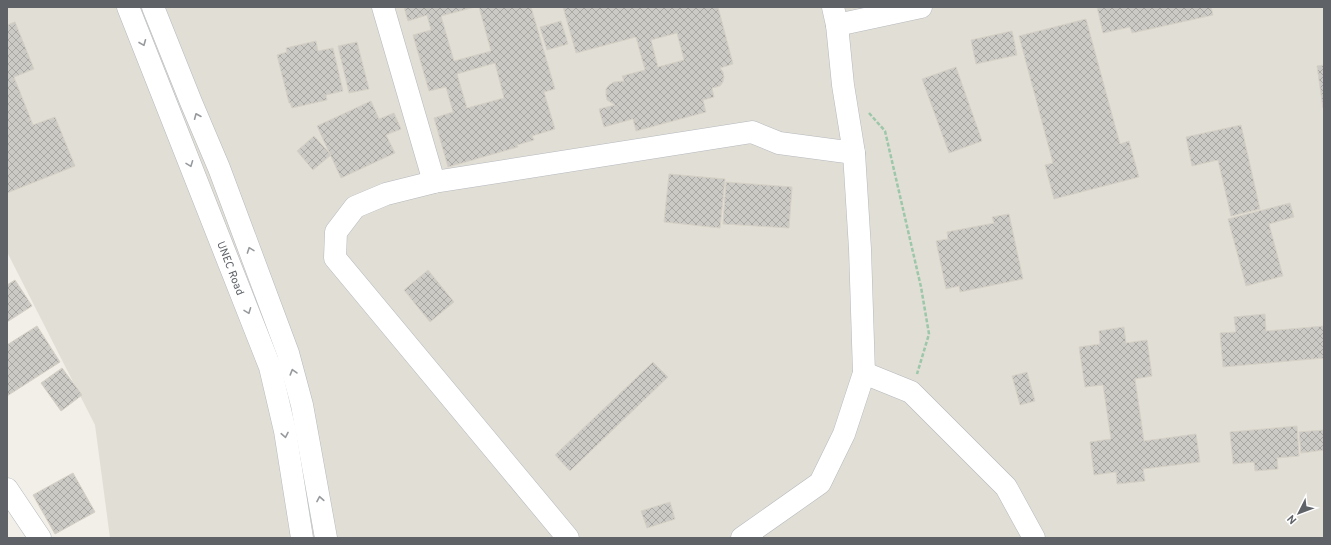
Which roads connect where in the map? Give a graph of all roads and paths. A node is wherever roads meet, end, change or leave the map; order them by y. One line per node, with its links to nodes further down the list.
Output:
1 (128, 7): 13 (street, UNEC Road, one-way to 13)
2 (153, 7): 14 (street, one-way to 2)
3 (383, 7): 8 (street)
4 (921, 7): 5 (street)
5 (835, 16): 7 (street)
6 (864, 108): 10 (path)
7 (854, 153): 8 (street); 9 (street)
8 (434, 182): 15 (street)
9 (864, 372): 10 (street); 16 (street)
10 (911, 392): 17 (street)
11 (7, 489): 12 (street)
12 (40, 538)
13 (302, 538)
14 (326, 538)
15 (568, 538)
16 (742, 538)
17 (1034, 538)

